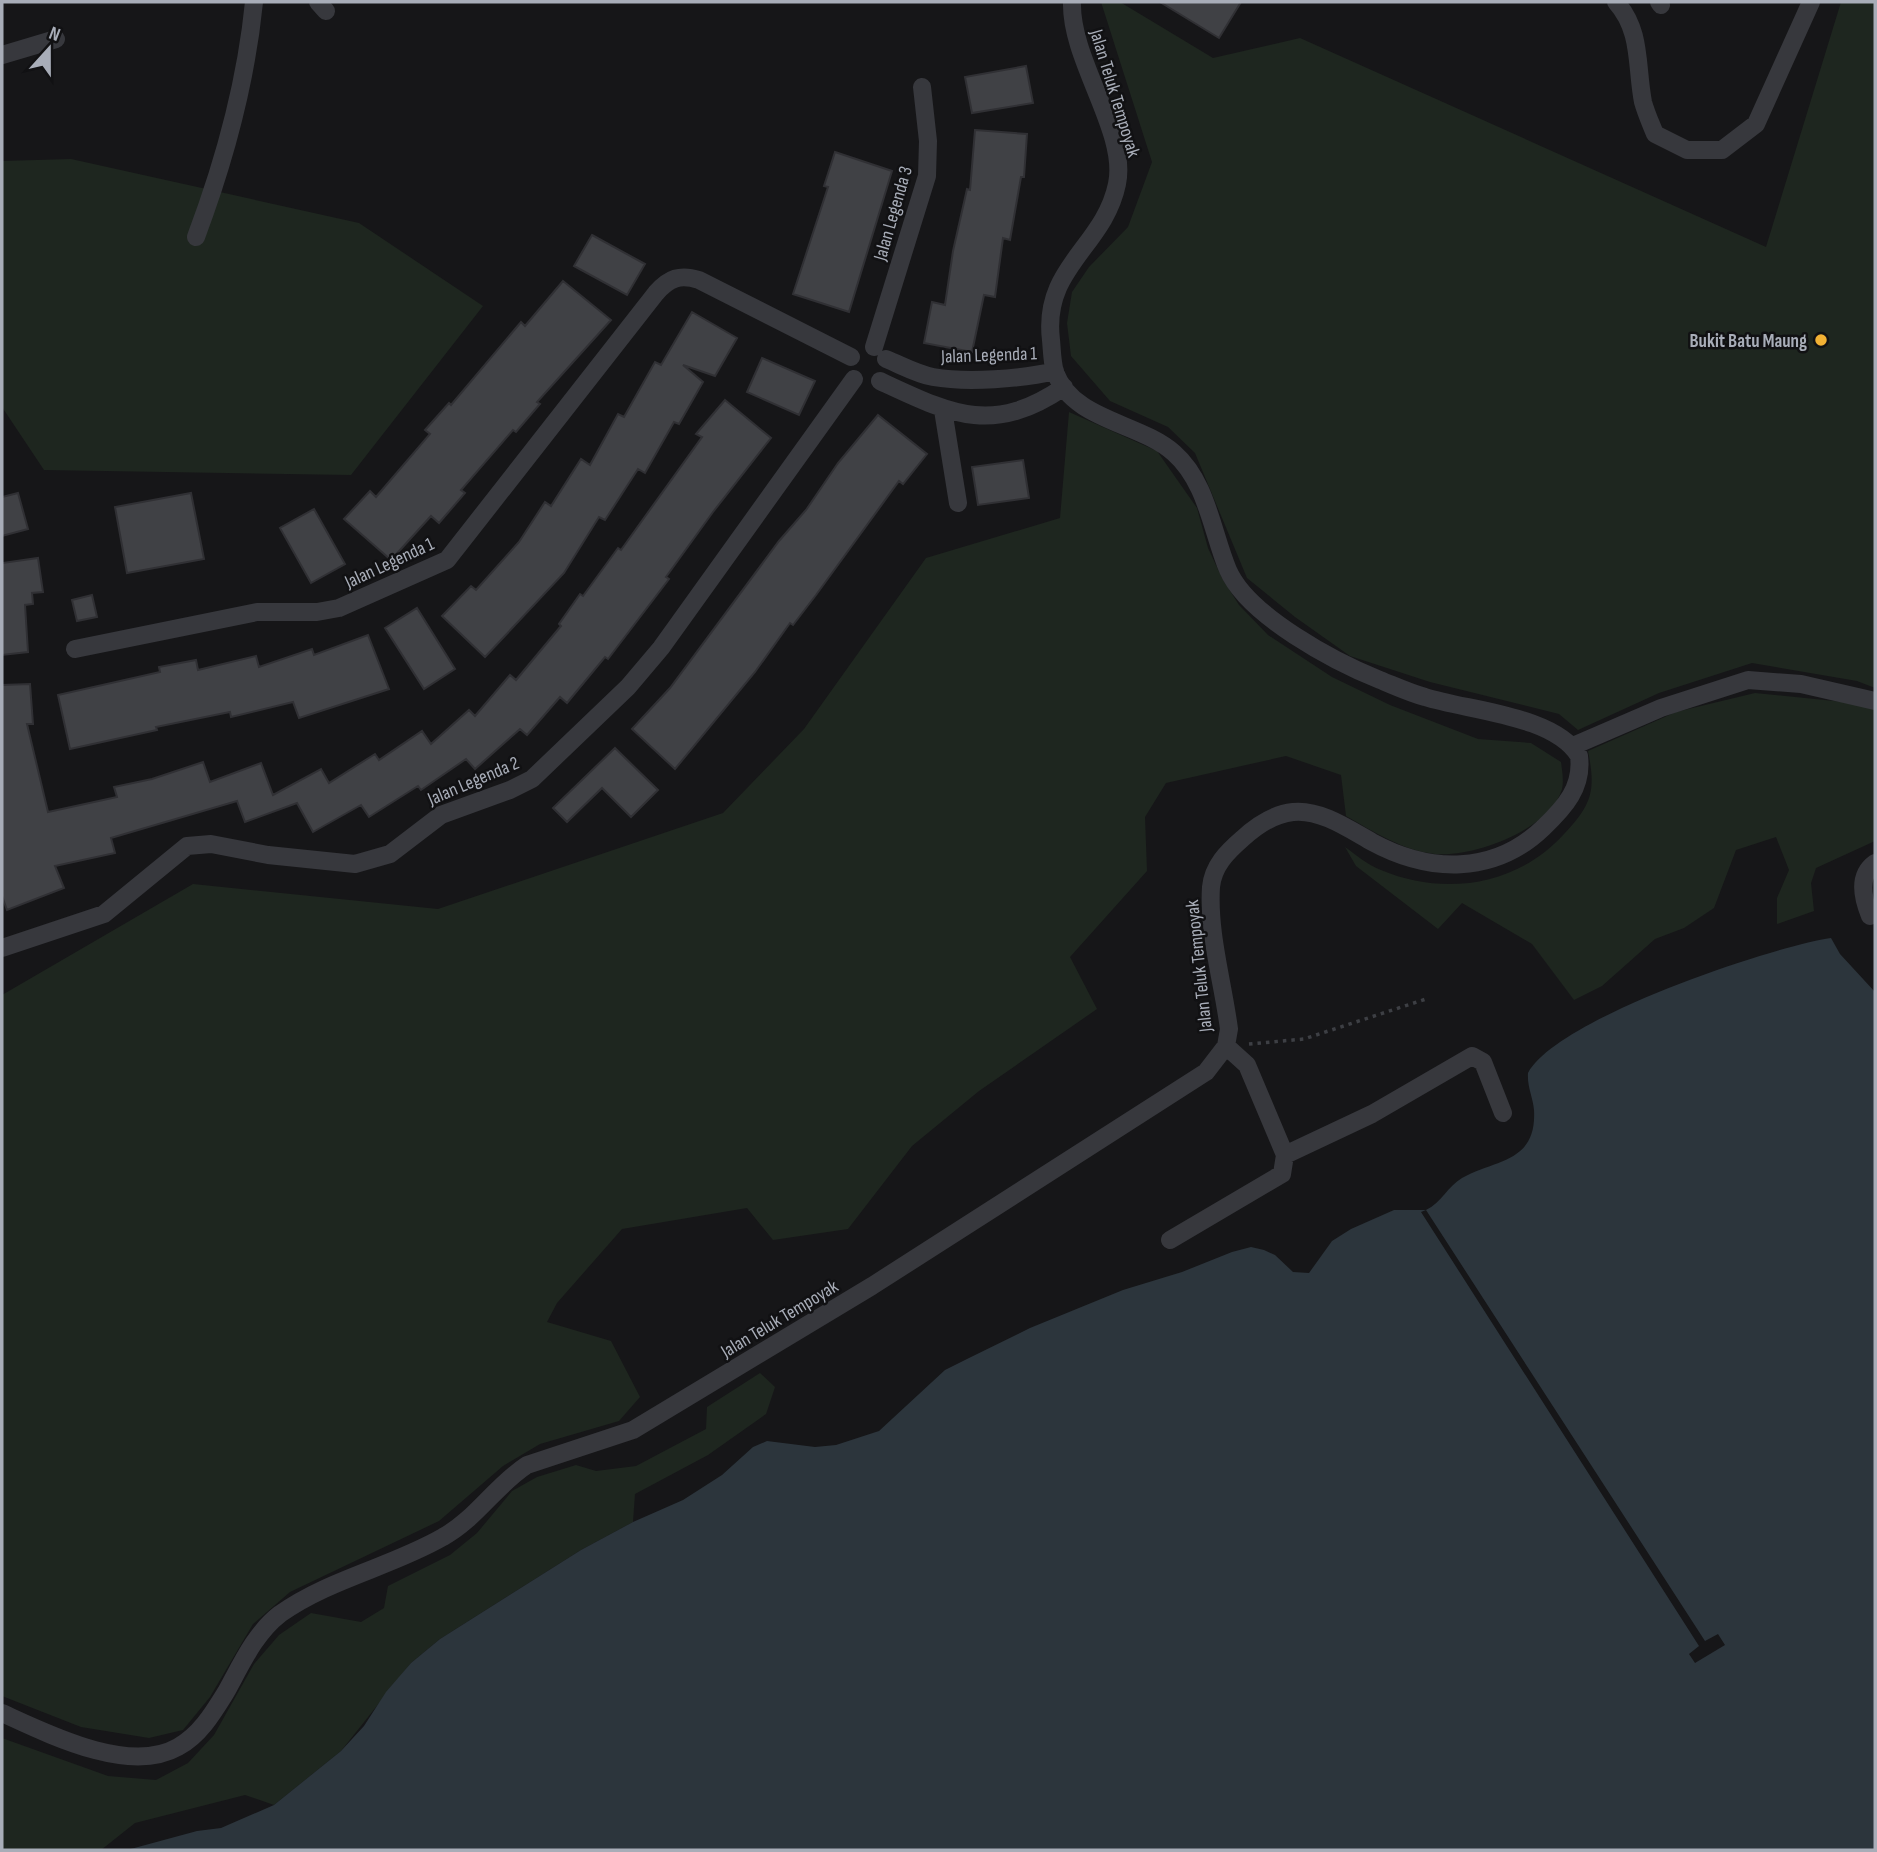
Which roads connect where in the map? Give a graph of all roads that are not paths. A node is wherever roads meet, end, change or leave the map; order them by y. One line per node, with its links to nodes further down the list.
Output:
1 (254, 2): 8 (street)
2 (1072, 2): 11 (street, Jalan Teluk Tempoyak)
3 (1616, 2): 4 (street)
4 (1811, 2)
5 (55, 39): 6 (street)
6 (2, 55)
7 (922, 87): 9 (street, Jalan Legenda 3)
8 (196, 237)
9 (880, 353): 10 (street); 11 (street, Jalan Legenda 1); 13 (street)
10 (851, 357): 12 (street); 17 (street, Jalan Legenda 1)
11 (1055, 370): 14 (street, Jalan Teluk Tempoyak)
12 (854, 379): 13 (street); 22 (street, Jalan Legenda 2)
13 (880, 381): 15 (street)
14 (1064, 387): 15 (street); 19 (street, Jalan Teluk Tempoyak)
15 (943, 410): 16 (street)
16 (958, 503)
17 (75, 649)
18 (1875, 701): 19 (street)
19 (1573, 746): 23 (street, Jalan Teluk Tempoyak)
20 (1875, 863): 21 (street)
21 (1870, 916)
22 (2, 948)
23 (1226, 1046): 25 (street); 27 (street, Jalan Teluk Tempoyak)
24 (1503, 1113): 25 (street)
25 (1285, 1155): 26 (street)
26 (1170, 1240)
27 (2, 1713)

